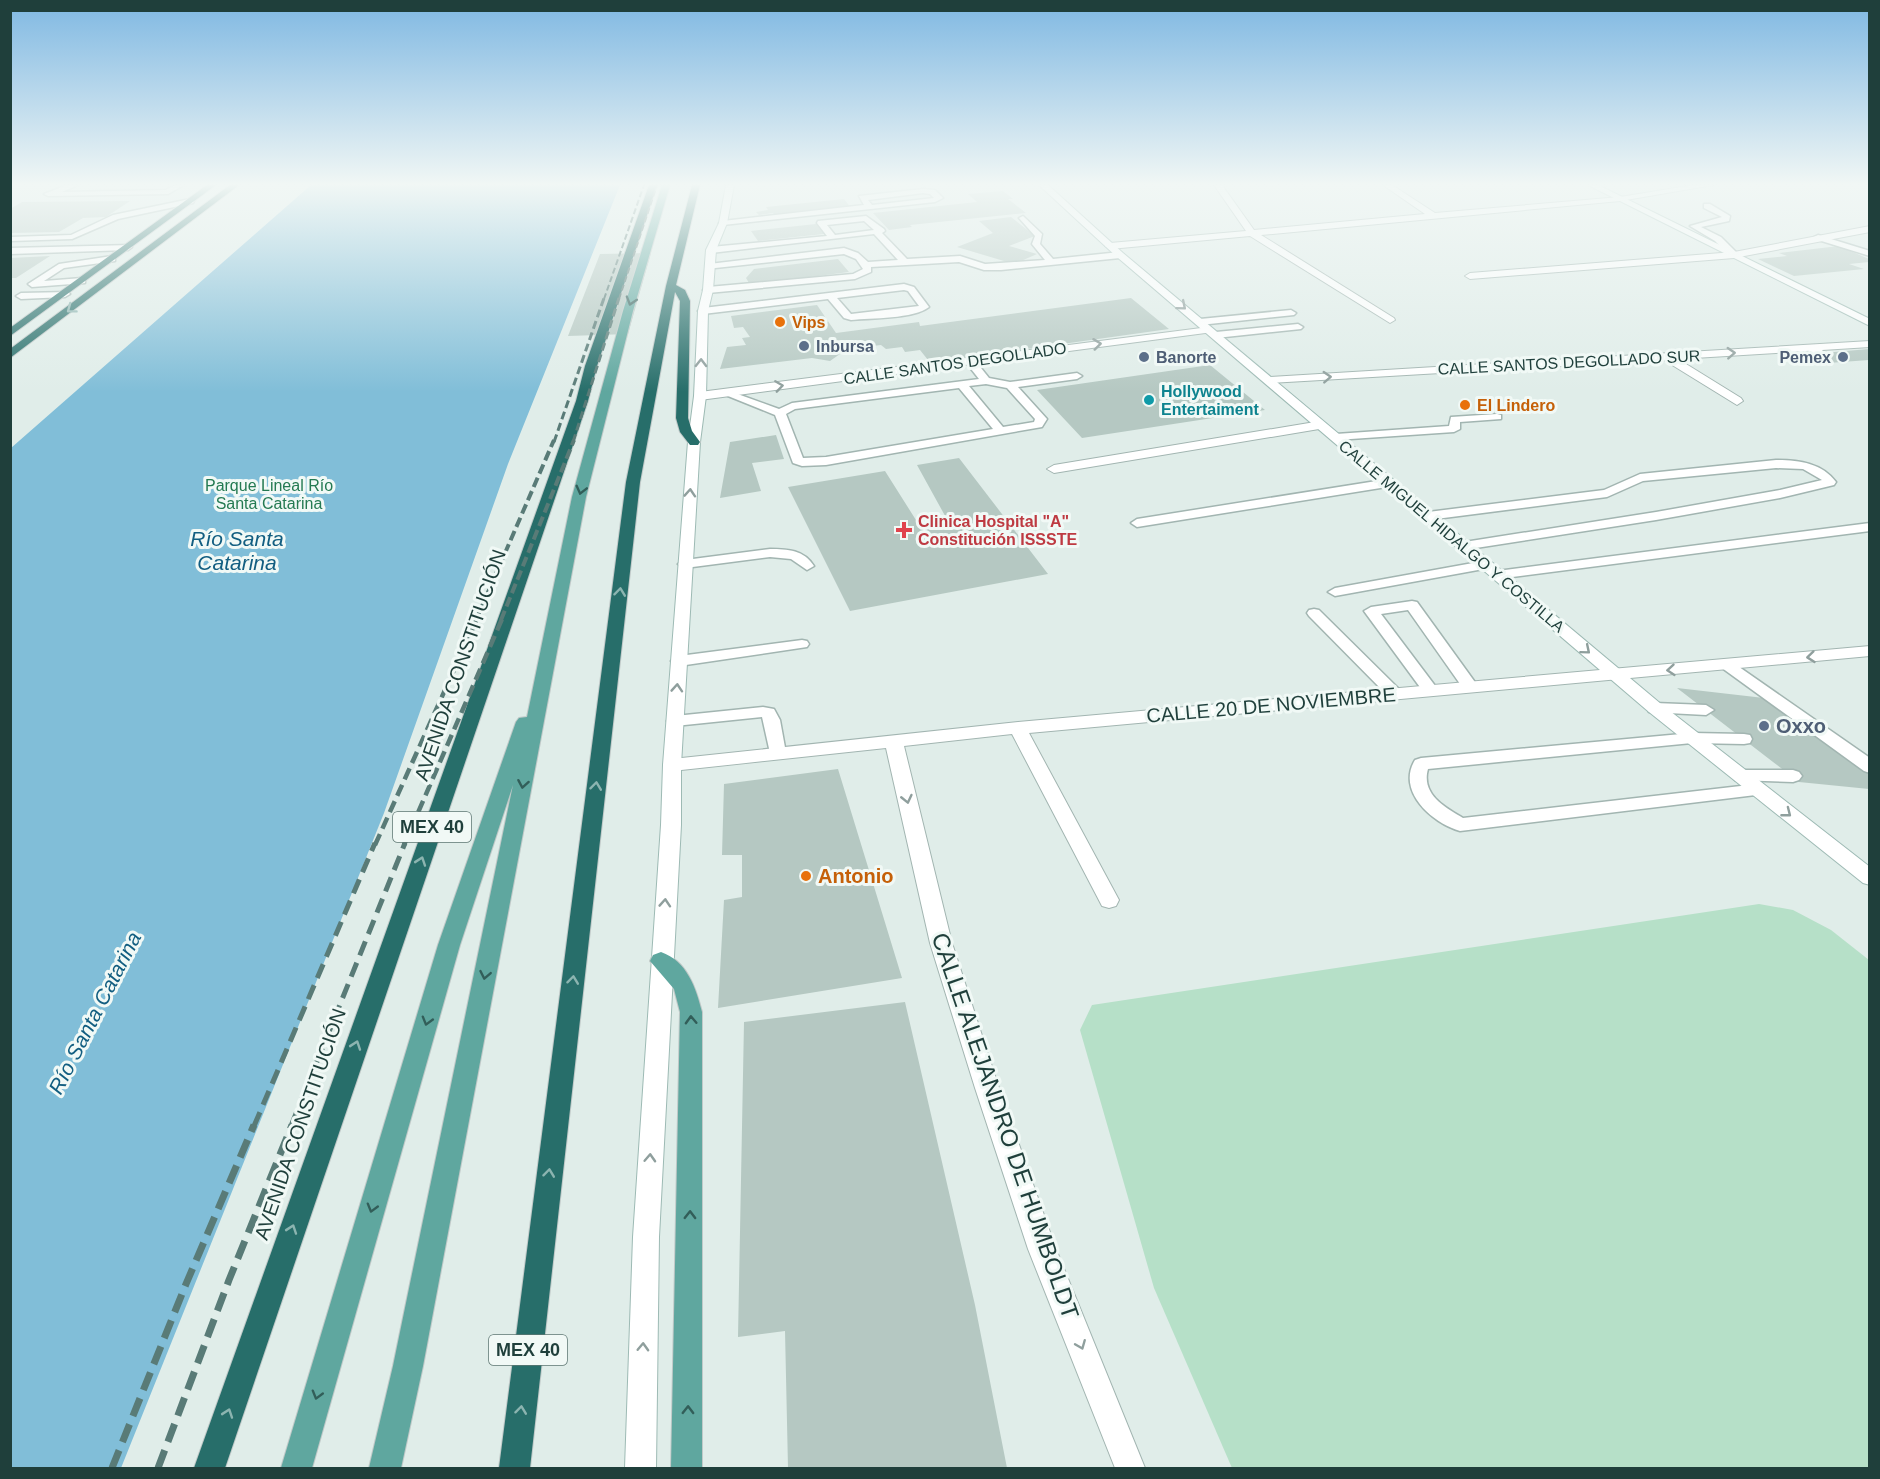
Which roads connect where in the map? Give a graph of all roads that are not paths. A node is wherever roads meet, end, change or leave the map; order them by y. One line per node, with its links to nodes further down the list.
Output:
1 (119, 254): 16 (highway)
2 (144, 254): 36 (highway, one-way to 36)
3 (629, 254): 90 (highway, AVENIDA CONSTITUCIÓN / MEX 40, one-way to 3)
4 (645, 254): 69 (main road, one-way to 69)
5 (679, 254): 23 (highway, MEX 40)
6 (711, 254): 20 (street)
7 (806, 254): 20 (lane)
8 (855, 254): 19 (lane)
9 (897, 254): 17 (lane)
10 (1044, 254): 18 (lane)
11 (1094, 254): 18 (lane)
12 (1120, 254): 33 (street, CALLE MIGUEL HIDALGO Y COSTILLA, one-way to 33)
13 (1285, 254): 30 (street)
14 (1739, 254): 15 (street)
15 (1734, 255): 21 (street); 31 (street)
16 (112, 259): 22 (highway); 22 (lane)
17 (905, 262): 18 (lane); 19 (lane)
18 (1051, 262)
19 (866, 265): 24 (lane)
20 (709, 267): 24 (street)
21 (1470, 276)
22 (82, 281): 25 (highway)
23 (671, 286): 52 (highway); 93 (highway, MEX 40, one-way to 23)
24 (708, 290): 28 (street)
25 (65, 294): 26 (lane); 34 (highway)
26 (21, 296)
27 (831, 296): 27 (lane); 28 (lane)
28 (702, 311): 45 (street, one-way to 28)
29 (1291, 313): 33 (lane)
30 (1390, 320)
31 (1869, 323)
32 (1298, 327): 33 (lane)
33 (1209, 329): 38 (street, CALLE SANTOS DEGOLLADO, one-way to 33); 40 (street, CALLE MIGUEL HIDALGO Y COSTILLA)
34 (11, 333)
35 (1869, 344): 37 (street, CALLE SANTOS DEGOLLADO SUR, one-way to 35)
36 (10, 355)
37 (1667, 357): 40 (street, CALLE SANTOS DEGOLLADO SUR, one-way to 37); 46 (street)
38 (969, 360): 41 (lane); 44 (street, CALLE SANTOS DEGOLLADO, one-way to 38)
39 (1077, 376): 43 (lane)
40 (1268, 380): 49 (street, CALLE MIGUEL HIDALGO Y COSTILLA)
41 (986, 381): 42 (lane); 43 (lane)
42 (962, 384): 47 (lane); 50 (lane)
43 (1010, 385): 50 (lane)
44 (728, 394): 45 (street, CALLE SANTOS DEGOLLADO); 47 (lane)
45 (700, 396): 52 (street)
46 (1737, 401)
47 (780, 413): 50 (lane)
48 (1497, 417): 51 (lane)
49 (1321, 425): 51 (street, CALLE MIGUEL HIDALGO Y COSTILLA); 53 (street)
50 (1000, 432)
51 (1336, 437): 54 (street, CALLE MIGUEL HIDALGO Y COSTILLA)
52 (694, 442): 59 (street, one-way to 52)
53 (1054, 469)
54 (1389, 483): 55 (street, CALLE MIGUEL HIDALGO Y COSTILLA); 56 (lane)
55 (1428, 516): 58 (street, CALLE MIGUEL HIDALGO Y COSTILLA); 58 (lane)
56 (1137, 523)
57 (1869, 526): 62 (lane)
58 (1463, 546): 60 (street, CALLE MIGUEL HIDALGO Y COSTILLA)
59 (685, 564): 61 (lane); 67 (street)
60 (1484, 565): 62 (street, CALLE MIGUEL HIDALGO Y COSTILLA); 63 (lane)
61 (807, 566)
62 (1497, 575): 70 (street, CALLE MIGUEL HIDALGO Y COSTILLA, one-way to 70)
63 (1335, 592)
64 (1314, 613): 73 (lane)
65 (802, 644): 67 (lane)
66 (1869, 651): 68 (street, CALLE 20 DE NOVIEMBRE, one-way to 68)
67 (679, 661): 76 (street, one-way to 67)
68 (1727, 665): 70 (street, CALLE 20 DE NOVIEMBRE, one-way to 70); 83 (lane)
69 (544, 666): 91 (main road, one-way to 91); 92 (main road, one-way to 92)
70 (1615, 675): 71 (street, CALLE 20 DE NOVIEMBRE); 74 (street, CALLE MIGUEL HIDALGO Y COSTILLA)
71 (1471, 687): 72 (street, CALLE 20 DE NOVIEMBRE); 72 (lane)
72 (1431, 691): 73 (street, CALLE 20 DE NOVIEMBRE)
73 (1395, 694): 77 (street, CALLE 20 DE NOVIEMBRE)
74 (1655, 708): 75 (lane); 78 (street, CALLE MIGUEL HIDALGO Y COSTILLA)
75 (1706, 710)
76 (675, 721): 81 (lane); 82 (street)
77 (1018, 728): 80 (street, CALLE 20 DE NOVIEMBRE); 88 (street)
78 (1692, 738): 79 (lane); 84 (street, CALLE MIGUEL HIDALGO Y COSTILLA); 86 (lane)
79 (1744, 739)
80 (894, 742): 81 (street, CALLE 20 DE NOVIEMBRE); 96 (street, CALLE ALEJANDRO DE HUMBOLDT, one-way to 96)
81 (778, 753): 82 (street, CALLE 20 DE NOVIEMBRE)
82 (672, 765): 89 (street, one-way to 82)
83 (1869, 767)
84 (1741, 776): 85 (lane); 86 (street, CALLE MIGUEL HIDALGO Y COSTILLA)
85 (1793, 776)
86 (1758, 790): 87 (street, CALLE MIGUEL HIDALGO Y COSTILLA, one-way to 87)
87 (1869, 877)
88 (1109, 900)
89 (661, 962): 94 (street, one-way to 89); 95 (main road, one-way to 89)
90 (209, 1468)
91 (296, 1468)
92 (385, 1468)
93 (514, 1468)
94 (640, 1468)
95 (687, 1468)
96 (1131, 1468)

